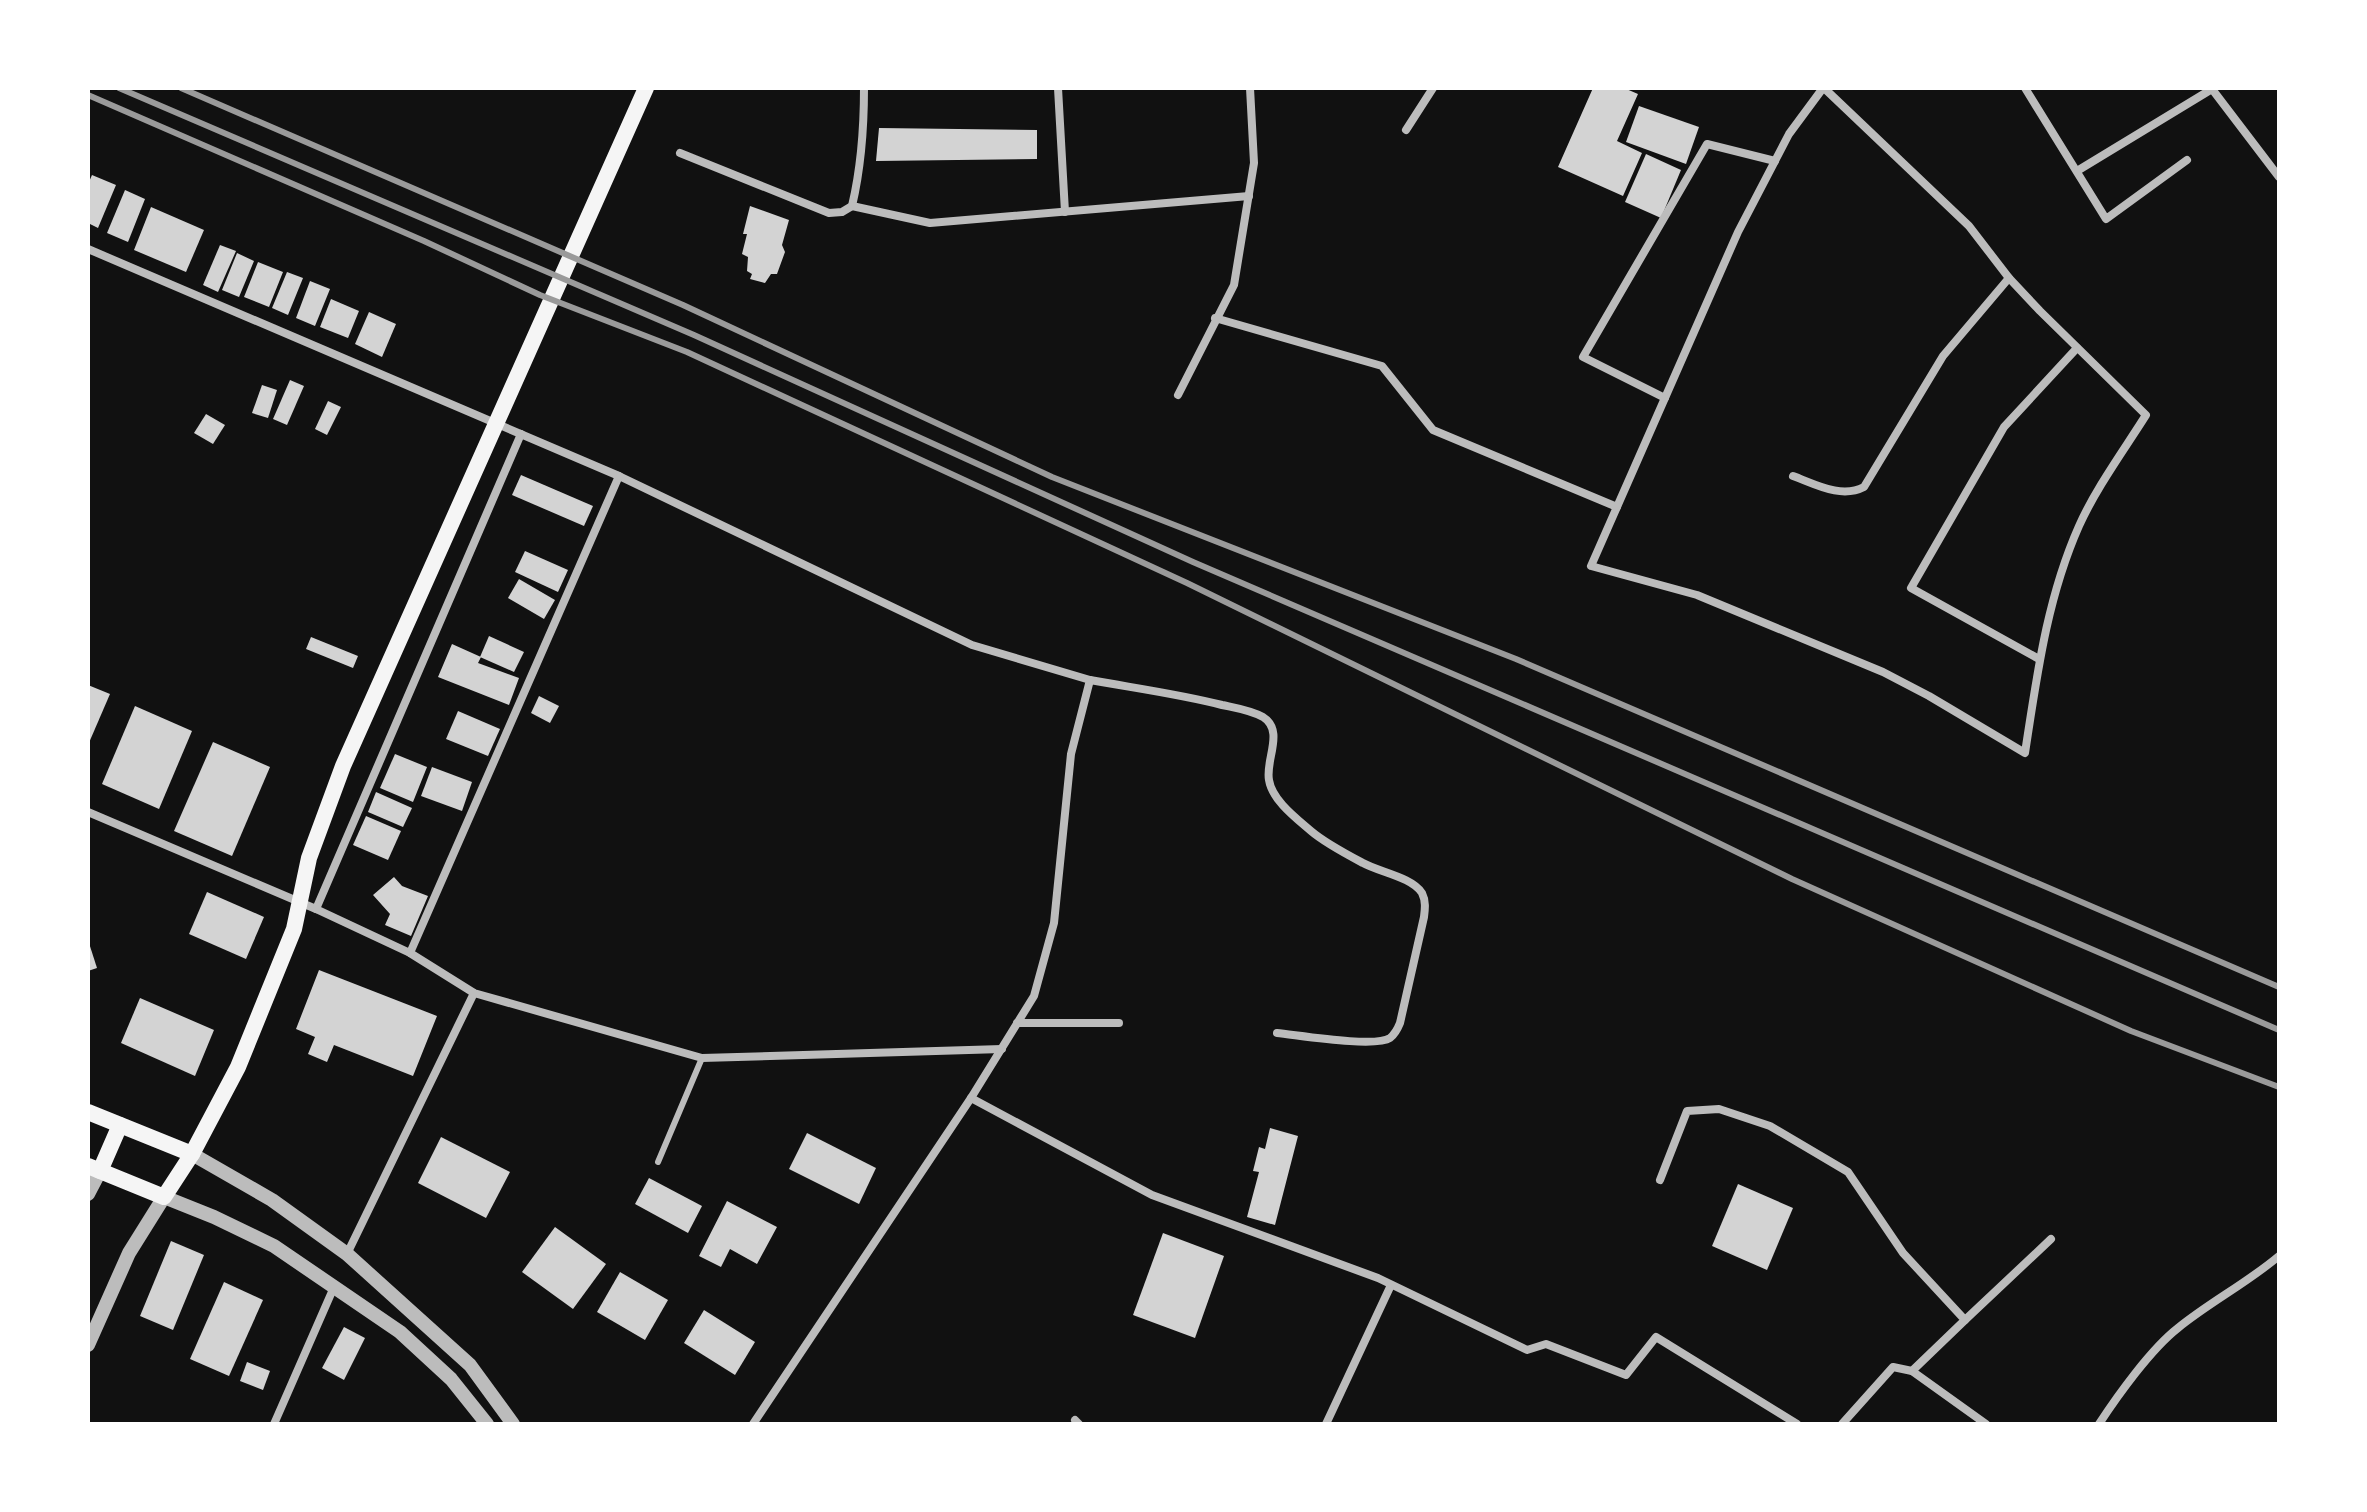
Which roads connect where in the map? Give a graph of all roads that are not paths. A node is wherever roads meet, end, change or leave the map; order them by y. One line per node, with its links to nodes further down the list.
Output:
1 (646, 88): 41 (main road)
2 (864, 88): 15 (street)
3 (1058, 88): 16 (street)
4 (1250, 88): 14 (street)
5 (1433, 88): 8 (street)
6 (1824, 88): 11 (street); 18 (street)
7 (2025, 88): 12 (street)
8 (1406, 130)
9 (680, 153): 15 (street)
10 (2187, 160): 12 (street)
11 (1775, 161): 22 (street); 22 (street)
12 (2077, 171): 13 (street)
13 (2279, 177)
14 (1249, 196): 16 (street); 19 (street)
15 (852, 206): 16 (street)
16 (1065, 212)
17 (88, 249): 23 (street)
18 (2009, 278): 20 (street); 25 (street)
19 (1215, 318): 21 (street); 26 (street)
20 (2077, 348): 27 (street); 27 (street)
21 (1178, 395)
22 (1665, 398): 26 (street)
23 (521, 434): 24 (street); 30 (street)
24 (619, 476): 28 (street); 31 (street)
25 (1793, 476)
26 (1617, 507): 27 (street)
27 (2039, 659)
28 (1090, 680): 33 (street); 35 (street)
29 (88, 812): 30 (street)
30 (316, 909): 31 (street)
31 (410, 953): 32 (street)
32 (474, 993): 37 (street); 48 (street)
33 (1017, 1023): 34 (street); 36 (street)
34 (1119, 1023)
35 (1277, 1033)
36 (1002, 1049): 37 (street); 38 (street)
37 (702, 1058): 42 (lane)
38 (971, 1098): 50 (street); 58 (street)
39 (88, 1112): 40 (main road)
40 (120, 1125): 41 (main road); 43 (main road)
41 (192, 1154): 46 (main road); 48 (street)
42 (658, 1162)
43 (94, 1168): 45 (street); 46 (main road)
44 (1660, 1180): 52 (street)
45 (88, 1194)
46 (164, 1197): 51 (street); 53 (street)
47 (2051, 1239): 52 (street)
48 (347, 1254): 57 (street)
49 (2279, 1256): 63 (street)
50 (1391, 1285): 59 (street); 60 (street)
51 (334, 1287): 55 (street); 56 (street)
52 (1965, 1320): 54 (street)
53 (88, 1345)
54 (1912, 1371): 61 (street); 62 (street)
55 (274, 1424)
56 (487, 1424)
57 (513, 1424)
58 (753, 1424)
59 (1326, 1424)
60 (1797, 1424)
61 (1842, 1424)
62 (1986, 1424)
63 (2099, 1424)

